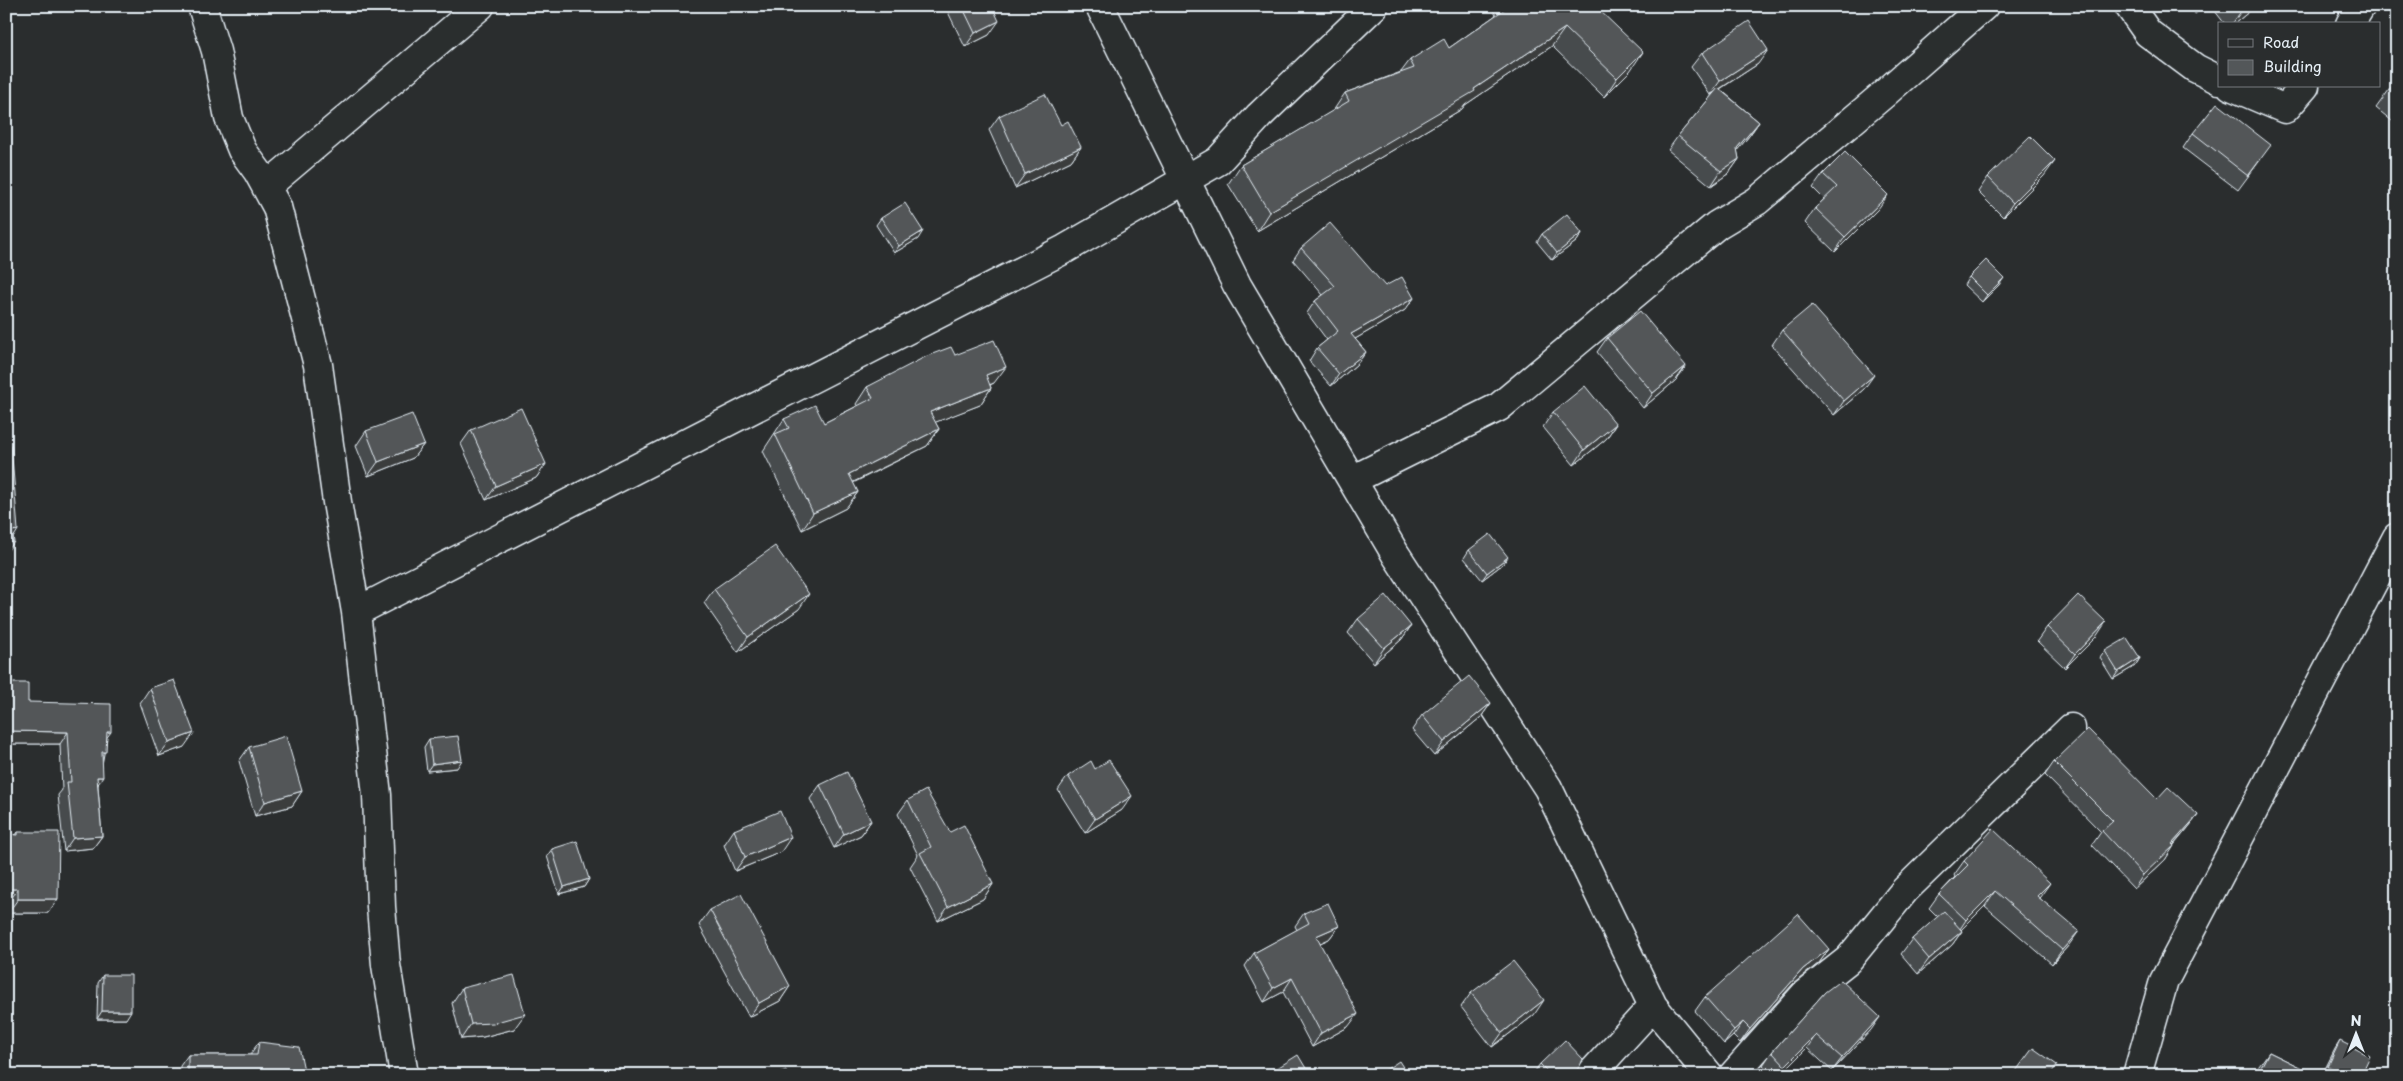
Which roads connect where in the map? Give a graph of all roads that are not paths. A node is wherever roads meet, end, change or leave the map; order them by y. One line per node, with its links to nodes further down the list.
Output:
1 (202, 6): 13 (street)
2 (480, 6): 13 (street)
3 (1100, 6): 12 (street)
4 (1374, 6): 12 (street)
5 (1984, 6): 14 (street)
6 (2129, 6): 9 (street)
7 (2361, 6): 8 (street)
8 (2351, 22)
9 (2218, 80)
10 (2236, 88): 11 (street)
11 (2303, 88)
12 (1185, 179): 14 (street); 16 (street)
13 (266, 187): 16 (street)
14 (1352, 480): 18 (street)
15 (2397, 537): 23 (street)
16 (356, 612): 19 (street)
17 (2070, 728): 22 (street)
18 (1653, 1006): 20 (street); 21 (street)
19 (404, 1075)
20 (1590, 1075)
21 (1709, 1075)
22 (1733, 1075)
23 (2137, 1075)

